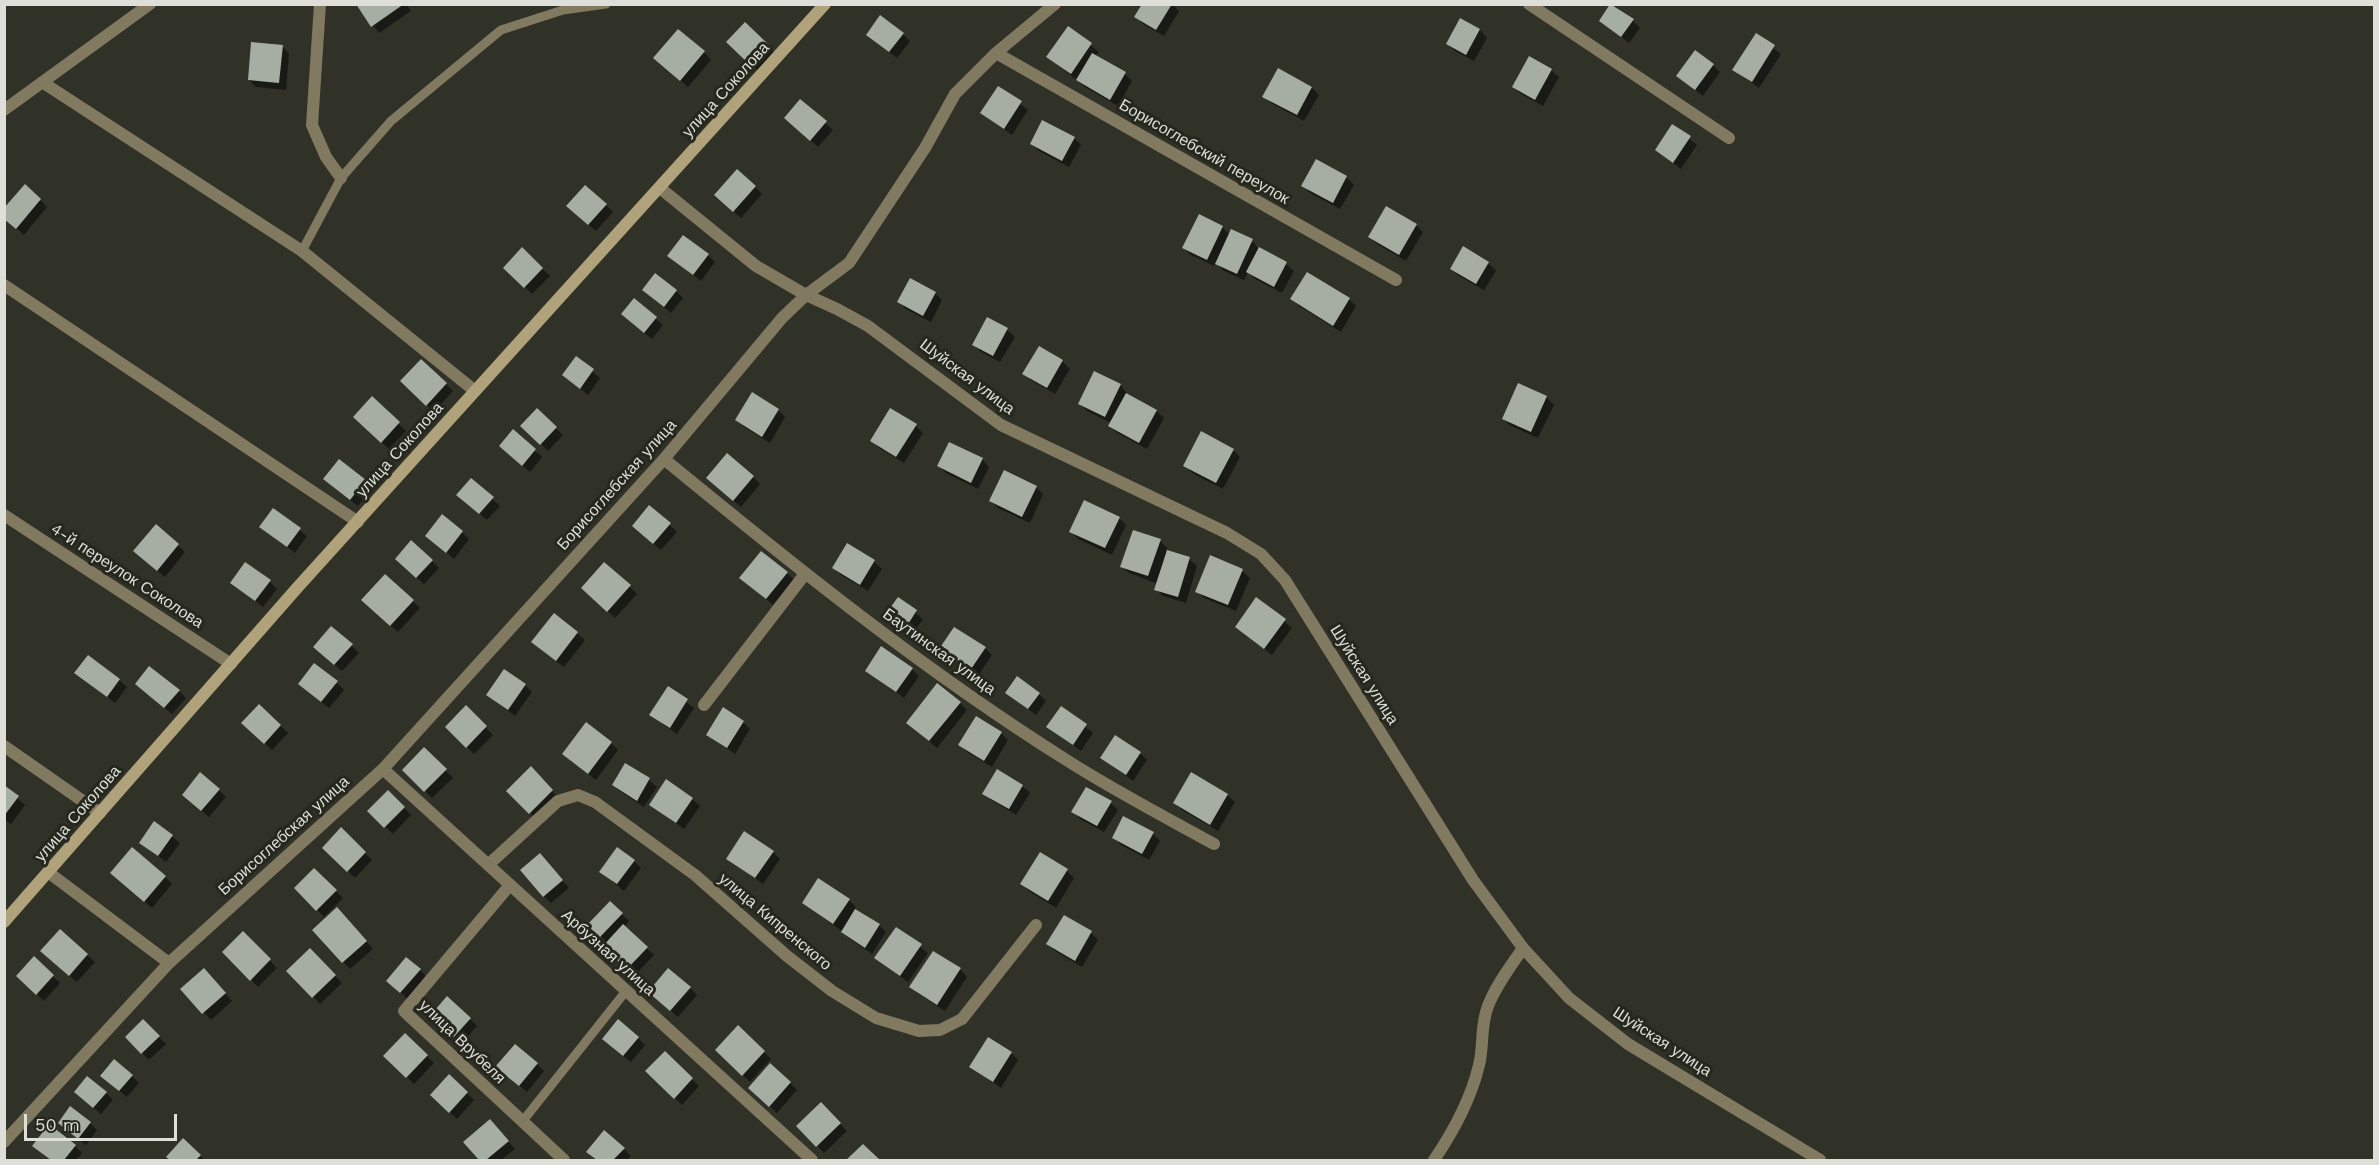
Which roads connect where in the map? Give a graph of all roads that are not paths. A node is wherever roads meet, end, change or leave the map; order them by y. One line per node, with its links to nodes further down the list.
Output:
1 (150, 4): 8 (street)
2 (320, 4): 11 (street)
3 (606, 4): 11 (lane)
4 (825, 4): 12 (main road, улица Соколова)
5 (1055, 4): 7 (street, Борисоглебская улица)
6 (1529, 4): 10 (street)
7 (996, 53): 14 (street, Борисоглебский переулок); 16 (street, Борисоглебская улица)
8 (42, 82): 9 (street); 13 (street)
9 (4, 110)
10 (1729, 138)
11 (341, 178): 13 (lane)
12 (660, 188): 16 (street, Шуйская улица); 17 (main road, улица Соколова)
13 (302, 251): 17 (street)
14 (1396, 280)
15 (4, 285): 20 (street)
16 (806, 295): 18 (street, Борисоглебская улица); 33 (street, Шуйская улица)
17 (475, 391): 20 (main road, улица Соколова)
18 (664, 459): 21 (street, Баутинская улица); 25 (street, Борисоглебская улица)
19 (4, 515): 22 (street, 4-й переулок Соколова)
20 (357, 522): 22 (main road, улица Соколова)
21 (805, 574): 23 (street); 27 (street, Баутинская улица)
22 (231, 664): 26 (main road, улица Соколова)
23 (704, 705)
24 (4, 746): 26 (street)
25 (383, 769): 28 (street, Арбузная улица); 34 (street, Борисоглебская улица)
26 (100, 813): 29 (main road, улица Соколова)
27 (1214, 844)
28 (488, 865): 30 (street, Арбузная улица); 32 (street, улица Кипренского)
29 (48, 872): 31 (main road, улица Соколова); 34 (street)
30 (510, 885): 35 (street, Арбузная улица); 36 (street, улица Врубеля)
31 (4, 922)
32 (1036, 925)
33 (1523, 948): 40 (street); 41 (street, Шуйская улица)
34 (169, 963): 37 (street, Борисоглебская улица)
35 (626, 991): 36 (lane); 39 (street, Арбузная улица)
36 (522, 1122): 38 (street, улица Врубеля)
37 (4, 1142)
38 (564, 1161)
39 (812, 1161)
40 (1434, 1161)
41 (1820, 1161)

